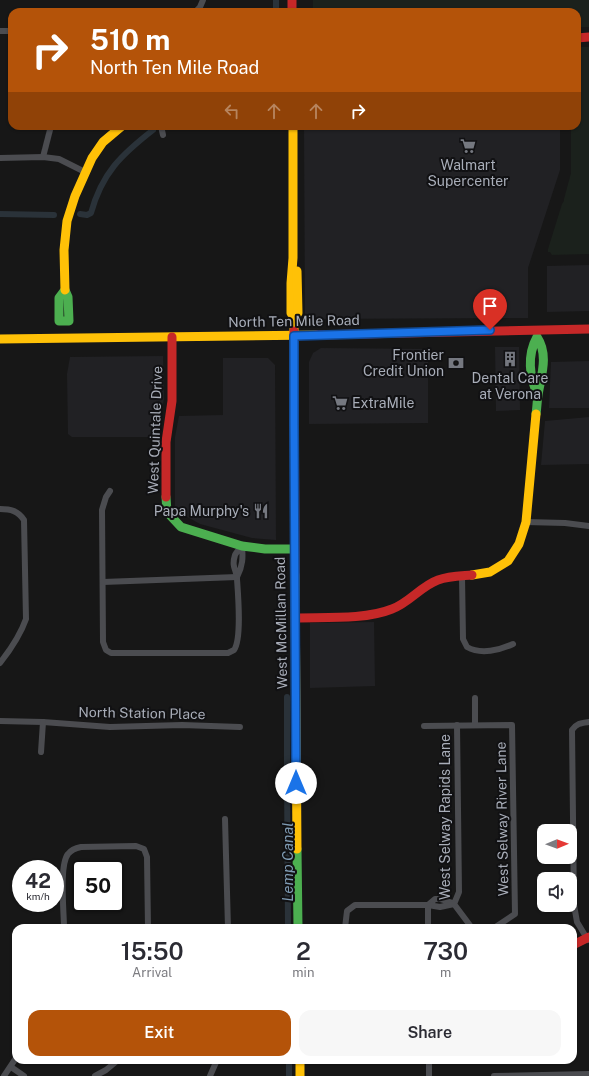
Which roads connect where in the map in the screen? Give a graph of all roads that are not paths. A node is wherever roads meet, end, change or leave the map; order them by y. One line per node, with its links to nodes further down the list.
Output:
1 (50, 130): 6 (street)
2 (117, 130): 8 (main road)
3 (162, 130): 5 (street)
4 (293, 130): 11 (main road, West McMillan Road)
5 (163, 135)
6 (42, 157): 7 (street); 8 (street)
7 (0, 158)
8 (85, 172): 13 (main road)
9 (589, 329): 10 (main road, North Ten Mile Road)
10 (537, 333): 11 (main road, North Ten Mile Road); 15 (main road); 15 (main road)
11 (294, 336): 12 (main road, North Ten Mile Road); 21 (main road, West McMillan Road)
12 (172, 337): 13 (main road, North Ten Mile Road); 20 (main road, West Quintale Drive)
13 (64, 338): 14 (main road, North Ten Mile Road)
14 (0, 339)
15 (538, 395): 18 (main road)
16 (110, 491): 24 (street)
17 (0, 509): 27 (street)
18 (526, 522): 19 (street); 22 (main road)
19 (589, 526)
20 (242, 546): 21 (main road); 23 (street)
21 (294, 549): 25 (main road, West McMillan Road)
22 (462, 576): 25 (main road); 26 (street)
23 (237, 577): 24 (street); 24 (street)
24 (103, 582)
25 (295, 618): 43 (main road, West McMillan Road)
26 (513, 644)
27 (0, 663)
28 (475, 698): 33 (street)
29 (0, 721): 30 (street, North Station Place)
30 (43, 722): 35 (street, North Station Place); 36 (street)
31 (589, 722): 48 (street)
32 (457, 725): 33 (street); 34 (street); 38 (street, West Selway Rapids Lane)
33 (475, 725): 47 (street, West Selway River Lane)
34 (424, 726)
35 (240, 727)
36 (41, 752)
37 (226, 819): 42 (street)
38 (454, 904): 39 (street); 46 (street, West Selway Rapids Lane)
39 (428, 905): 44 (street); 45 (street)
40 (64, 924): 41 (street)
41 (148, 924)
42 (228, 924)
43 (298, 924)
44 (345, 924)
45 (428, 924)
46 (469, 924)
47 (500, 924)
48 (588, 939): 49 (main road)
49 (577, 943)
50 (13, 1064): 55 (street)
51 (113, 1064): 59 (street)
52 (215, 1064): 60 (street)
53 (300, 1064): 61 (main road)
54 (429, 1064): 62 (street)
55 (11, 1067): 57 (street); 58 (street)
56 (589, 1074): 64 (street)
57 (4, 1076)
58 (24, 1076)
59 (95, 1076)
60 (210, 1076)
61 (300, 1076)
62 (429, 1076)
63 (494, 1076): 64 (street)
64 (535, 1076)

